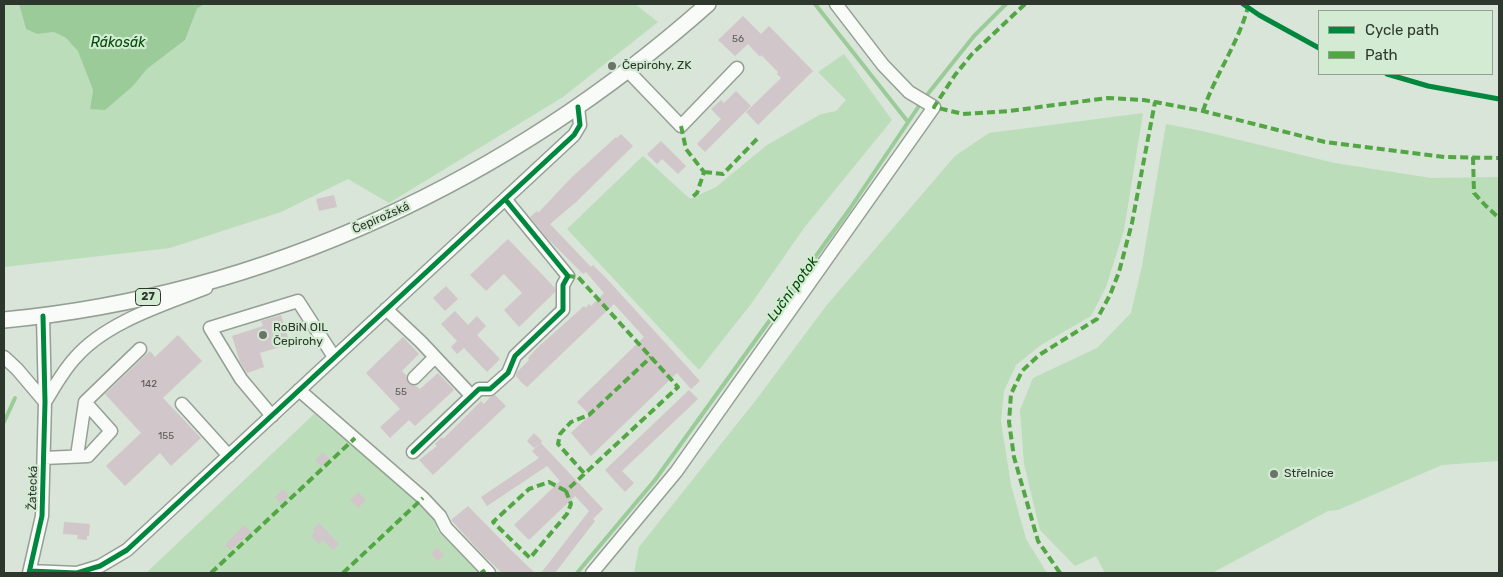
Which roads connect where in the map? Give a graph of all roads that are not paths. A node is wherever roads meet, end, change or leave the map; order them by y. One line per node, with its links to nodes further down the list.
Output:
1 (708, 4): 4 (main road, Čepirožská / 27)
2 (836, 4): 29 (street)
3 (737, 68): 4 (street)
4 (628, 71): 5 (main road, Čepirožská / 27)
5 (578, 107): 6 (street); 7 (main road, Čepirožská / 27)
6 (505, 199): 8 (street); 22 (street)
7 (250, 269): 9 (main road, Čepirožská / 27); 18 (street)
8 (386, 309): 13 (street); 14 (street)
9 (43, 316): 10 (main road, Čepirožská / 27); 18 (street, Žatecká)
10 (4, 320)
11 (140, 348): 19 (street)
12 (4, 357): 18 (street)
13 (334, 357): 16 (street); 21 (street)
14 (435, 357): 15 (street); 17 (street)
15 (414, 378)
16 (299, 390): 21 (street); 28 (street)
17 (467, 391)
18 (45, 402): 25 (street, Žatecká)
19 (85, 402): 23 (street); 23 (street)
20 (182, 404): 24 (street)
21 (272, 416): 24 (street)
22 (413, 452)
23 (77, 456): 25 (street)
24 (229, 456): 27 (street)
25 (44, 458): 26 (street, Žatecká)
26 (30, 572): 27 (street)
27 (77, 573)
28 (489, 573)
29 (592, 573)

